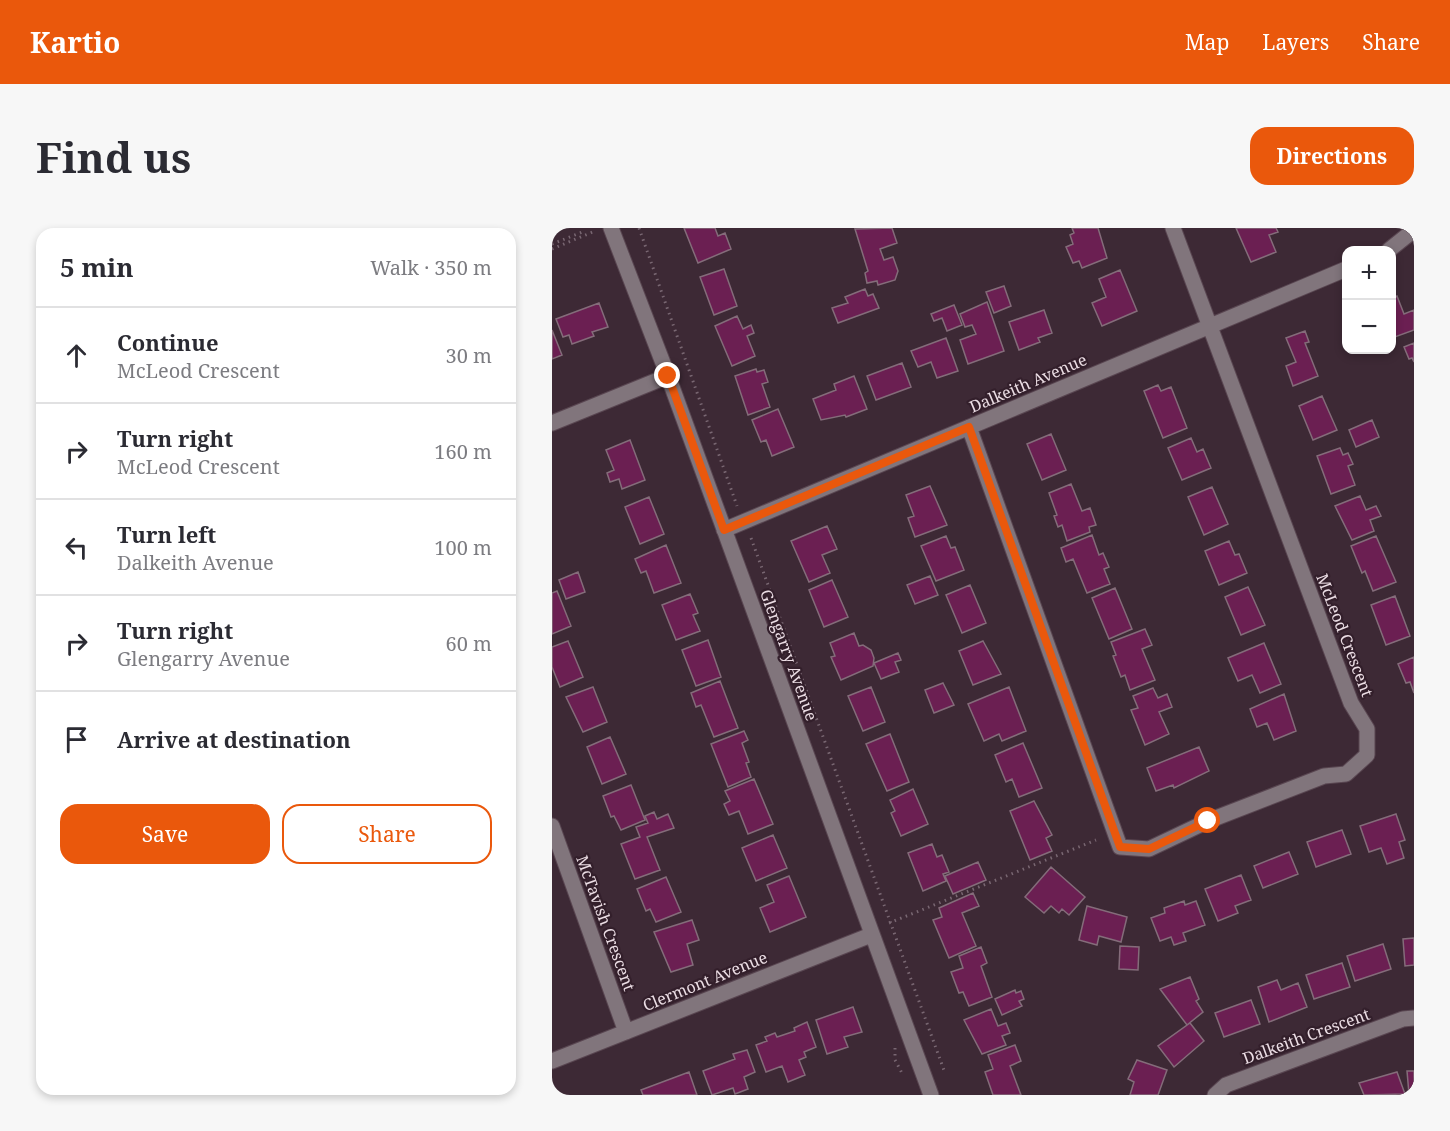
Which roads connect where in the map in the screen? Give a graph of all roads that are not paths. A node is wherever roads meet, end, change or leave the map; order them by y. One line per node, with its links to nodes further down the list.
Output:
1 (610, 228): 7 (street, Glengarry Avenue)
2 (1173, 228): 6 (street, McLeod Crescent)
3 (1414, 230): 4 (street)
4 (1394, 246)
5 (1342, 271): 6 (street, Dalkeith Avenue)
6 (1209, 327): 9 (street, Dalkeith Avenue); 9 (street, McLeod Crescent)
7 (668, 376): 8 (street); 10 (street, Glengarry Avenue)
8 (552, 423)
9 (969, 427): 10 (street, Dalkeith Avenue)
10 (724, 530): 12 (street, Glengarry Avenue)
11 (552, 826): 14 (street, McTavish Crescent)
12 (877, 930): 14 (street, Clermont Avenue); 16 (street, Glengarry Avenue)
13 (1414, 1018): 17 (street, Dalkeith Crescent)
14 (626, 1032): 15 (street, Clermont Avenue)
15 (552, 1061)
16 (931, 1095)
17 (1215, 1095)

